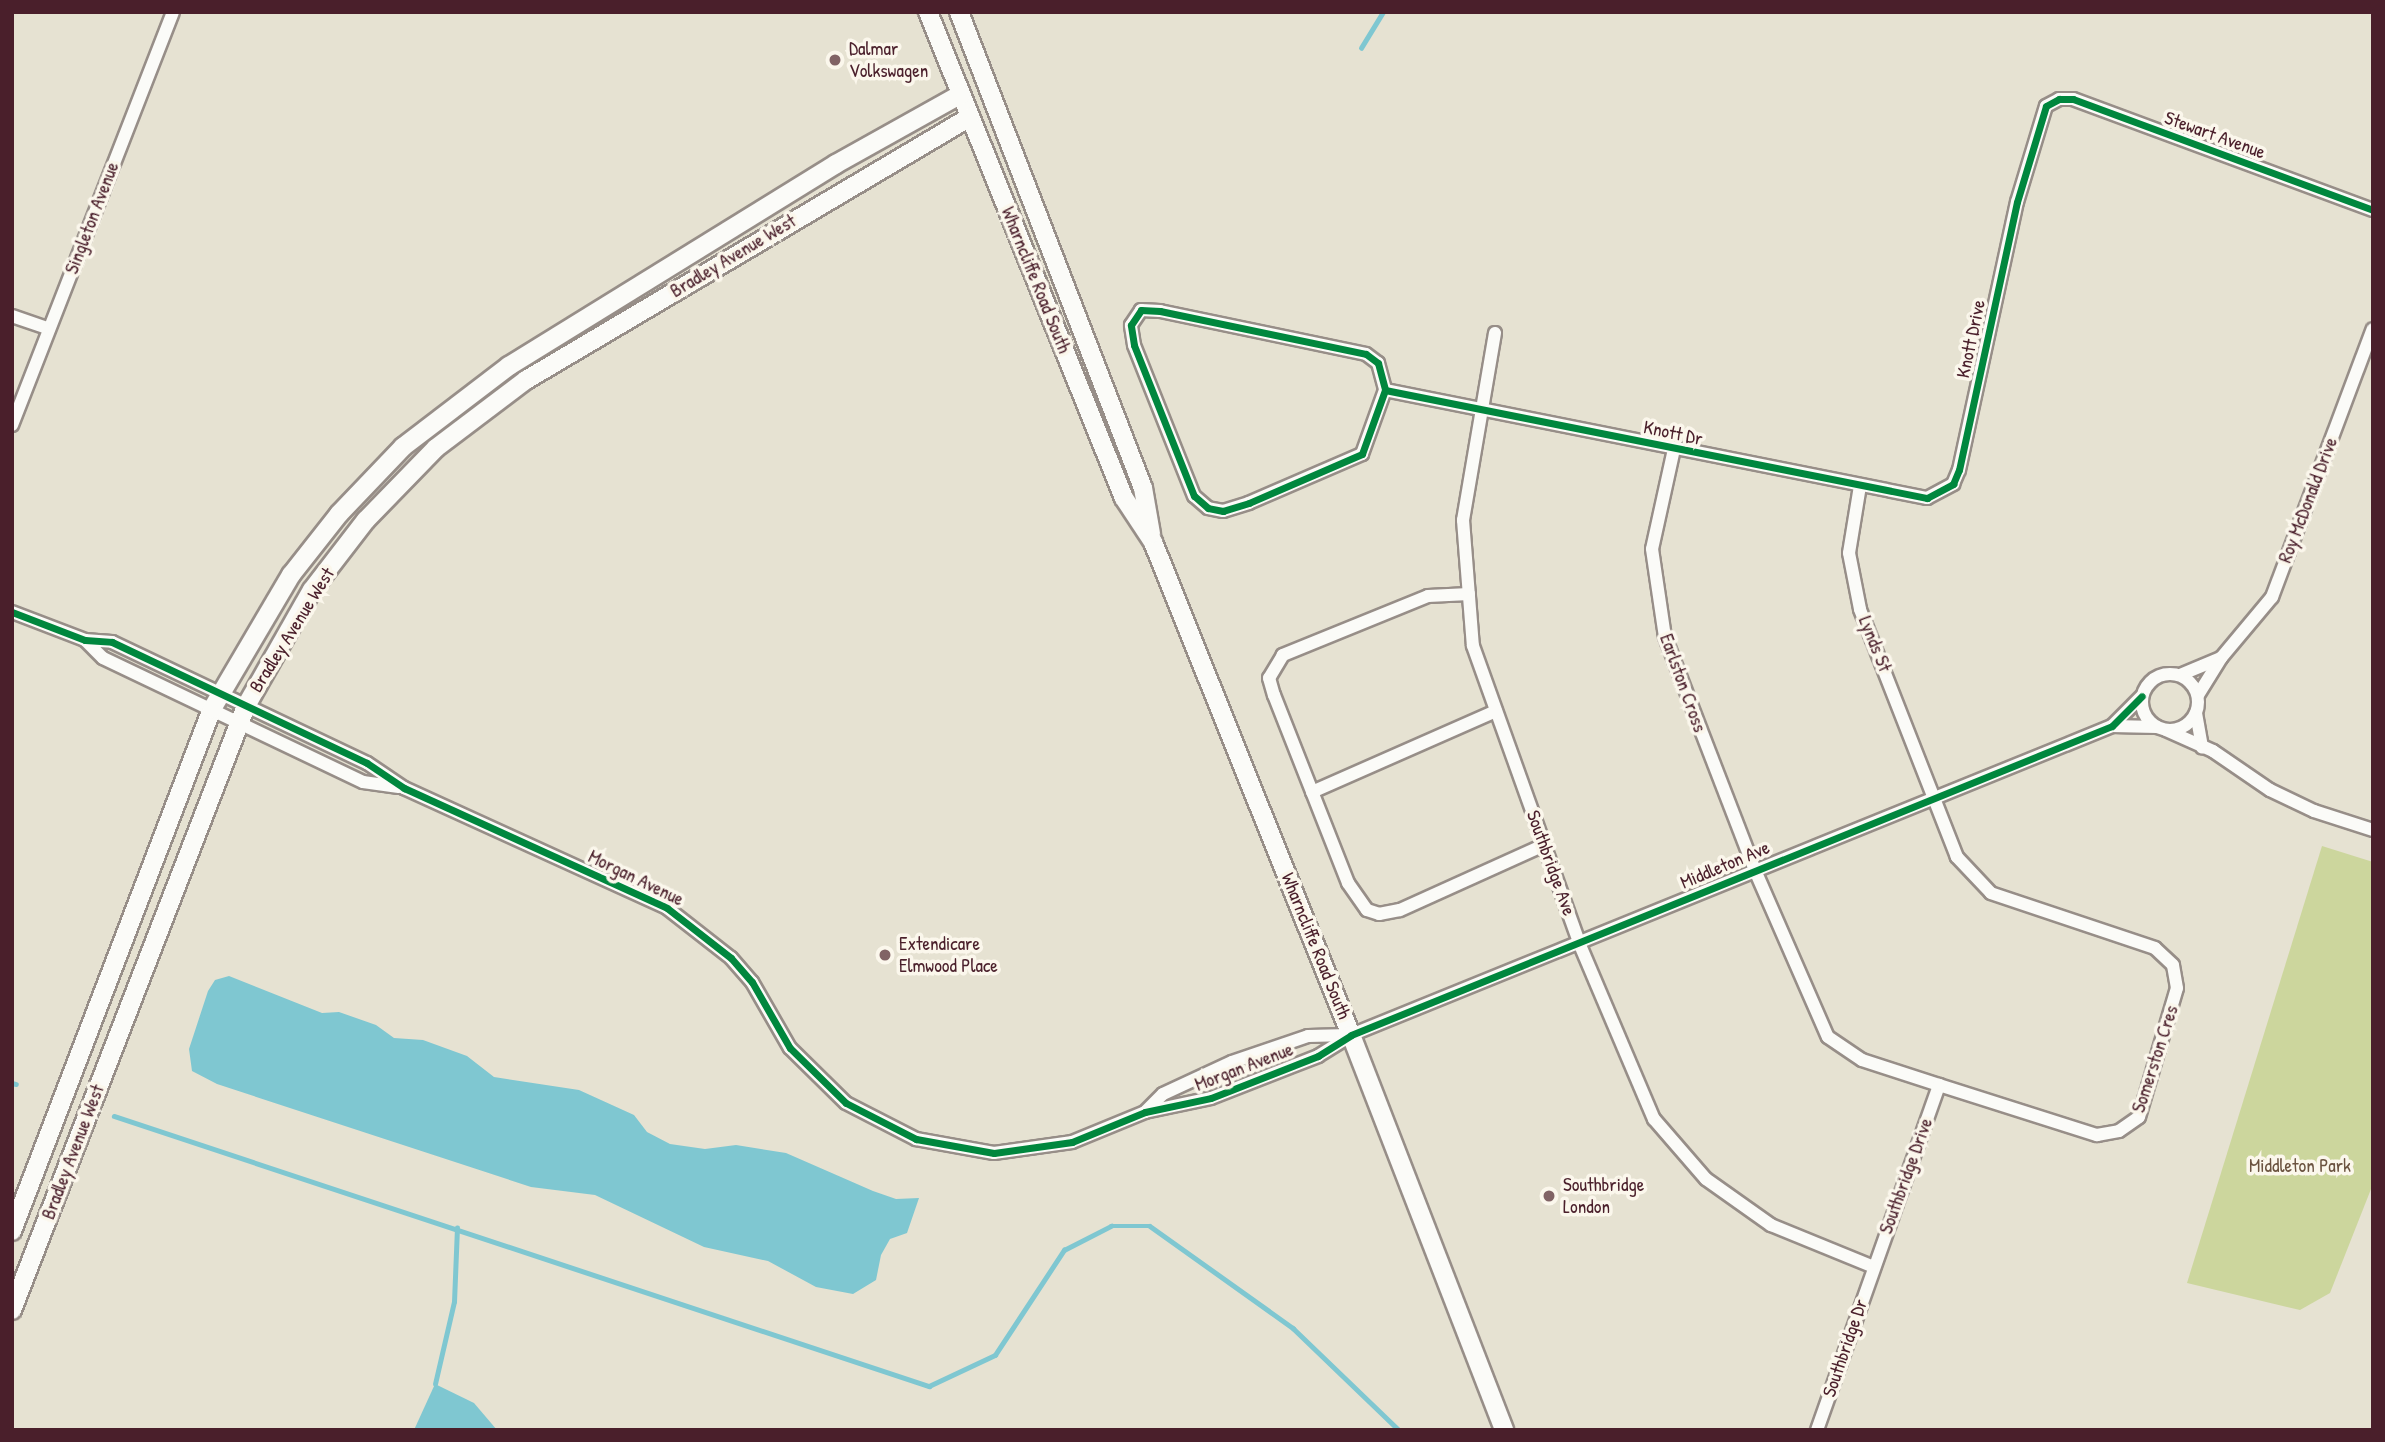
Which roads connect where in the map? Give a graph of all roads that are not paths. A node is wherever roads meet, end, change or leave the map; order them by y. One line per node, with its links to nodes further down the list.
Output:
1 (928, 12): 4 (main road, Wharncliffe Road South)
2 (959, 12): 17 (main road, Wharncliffe Road South)
3 (168, 14): 9 (street, Singleton Avenue)
4 (961, 94): 6 (main road, Wharncliffe Road South); 24 (main road, Bradley Avenue West)
5 (2046, 106): 7 (street, Stewart Avenue); 16 (street, Knott Drive)
6 (970, 117): 17 (main road, Wharncliffe Road South); 27 (main road, Bradley Avenue West)
7 (2373, 210)
8 (12, 316): 9 (street)
9 (49, 329): 14 (street, Singleton Avenue)
10 (2373, 329): 20 (street, Roy McDonald Drive)
11 (1494, 332): 13 (street, Southbridge Ave)
12 (1385, 390): 12 (street); 13 (street, Knott Dr)
13 (1480, 408): 15 (street, Knott Dr); 18 (street, Southbridge Ave)
14 (12, 425)
15 (1674, 449): 16 (street, Knott Dr); 36 (street, Earlston Cross)
16 (1860, 486): 33 (street, Lynds St)
17 (1153, 542): 38 (main road, Wharncliffe Road South)
18 (1469, 594): 25 (street, Southbridge Ave); 32 (street)
19 (12, 612): 24 (street, Morgan Avenue)
20 (2221, 658): 21 (street); 22 (street, Roy McDonald Drive)
21 (2180, 675): 22 (street); 23 (street)
22 (2198, 695): 26 (street)
23 (2142, 696): 28 (street); 29 (street)
24 (216, 701): 27 (street, Morgan Avenue); 41 (main road, Bradley Avenue West)
25 (1496, 711): 32 (street); 35 (street, Southbridge Ave)
26 (2196, 713): 29 (street); 30 (street)
27 (243, 714): 31 (street, Morgan Avenue); 31 (street, Morgan Avenue); 43 (main road, Bradley Avenue West)
28 (2112, 726): 29 (street); 33 (street, Middleton Ave)
29 (2162, 729): 30 (street)
30 (2202, 747): 34 (street)
31 (404, 788): 40 (street, Morgan Avenue)
32 (1312, 792): 35 (street)
33 (1936, 795): 36 (street, Middleton Ave); 39 (street, Somerston Cres)
34 (2373, 830)
35 (1544, 845): 37 (street, Southbridge Ave)
36 (1754, 868): 37 (street, Middleton Ave); 39 (street, Somerston Cres)
37 (1580, 945): 38 (street, Middleton Ave); 42 (street, Southbridge Ave)
38 (1352, 1035): 40 (street, Morgan Avenue); 40 (street, Morgan Avenue); 44 (main road, Wharncliffe Road South)
39 (1938, 1085): 42 (street, Southbridge Drive)
40 (1145, 1112)
41 (12, 1231)
42 (1874, 1267): 45 (street, Southbridge Dr)
43 (12, 1310)
44 (1504, 1430)
45 (1817, 1430)

